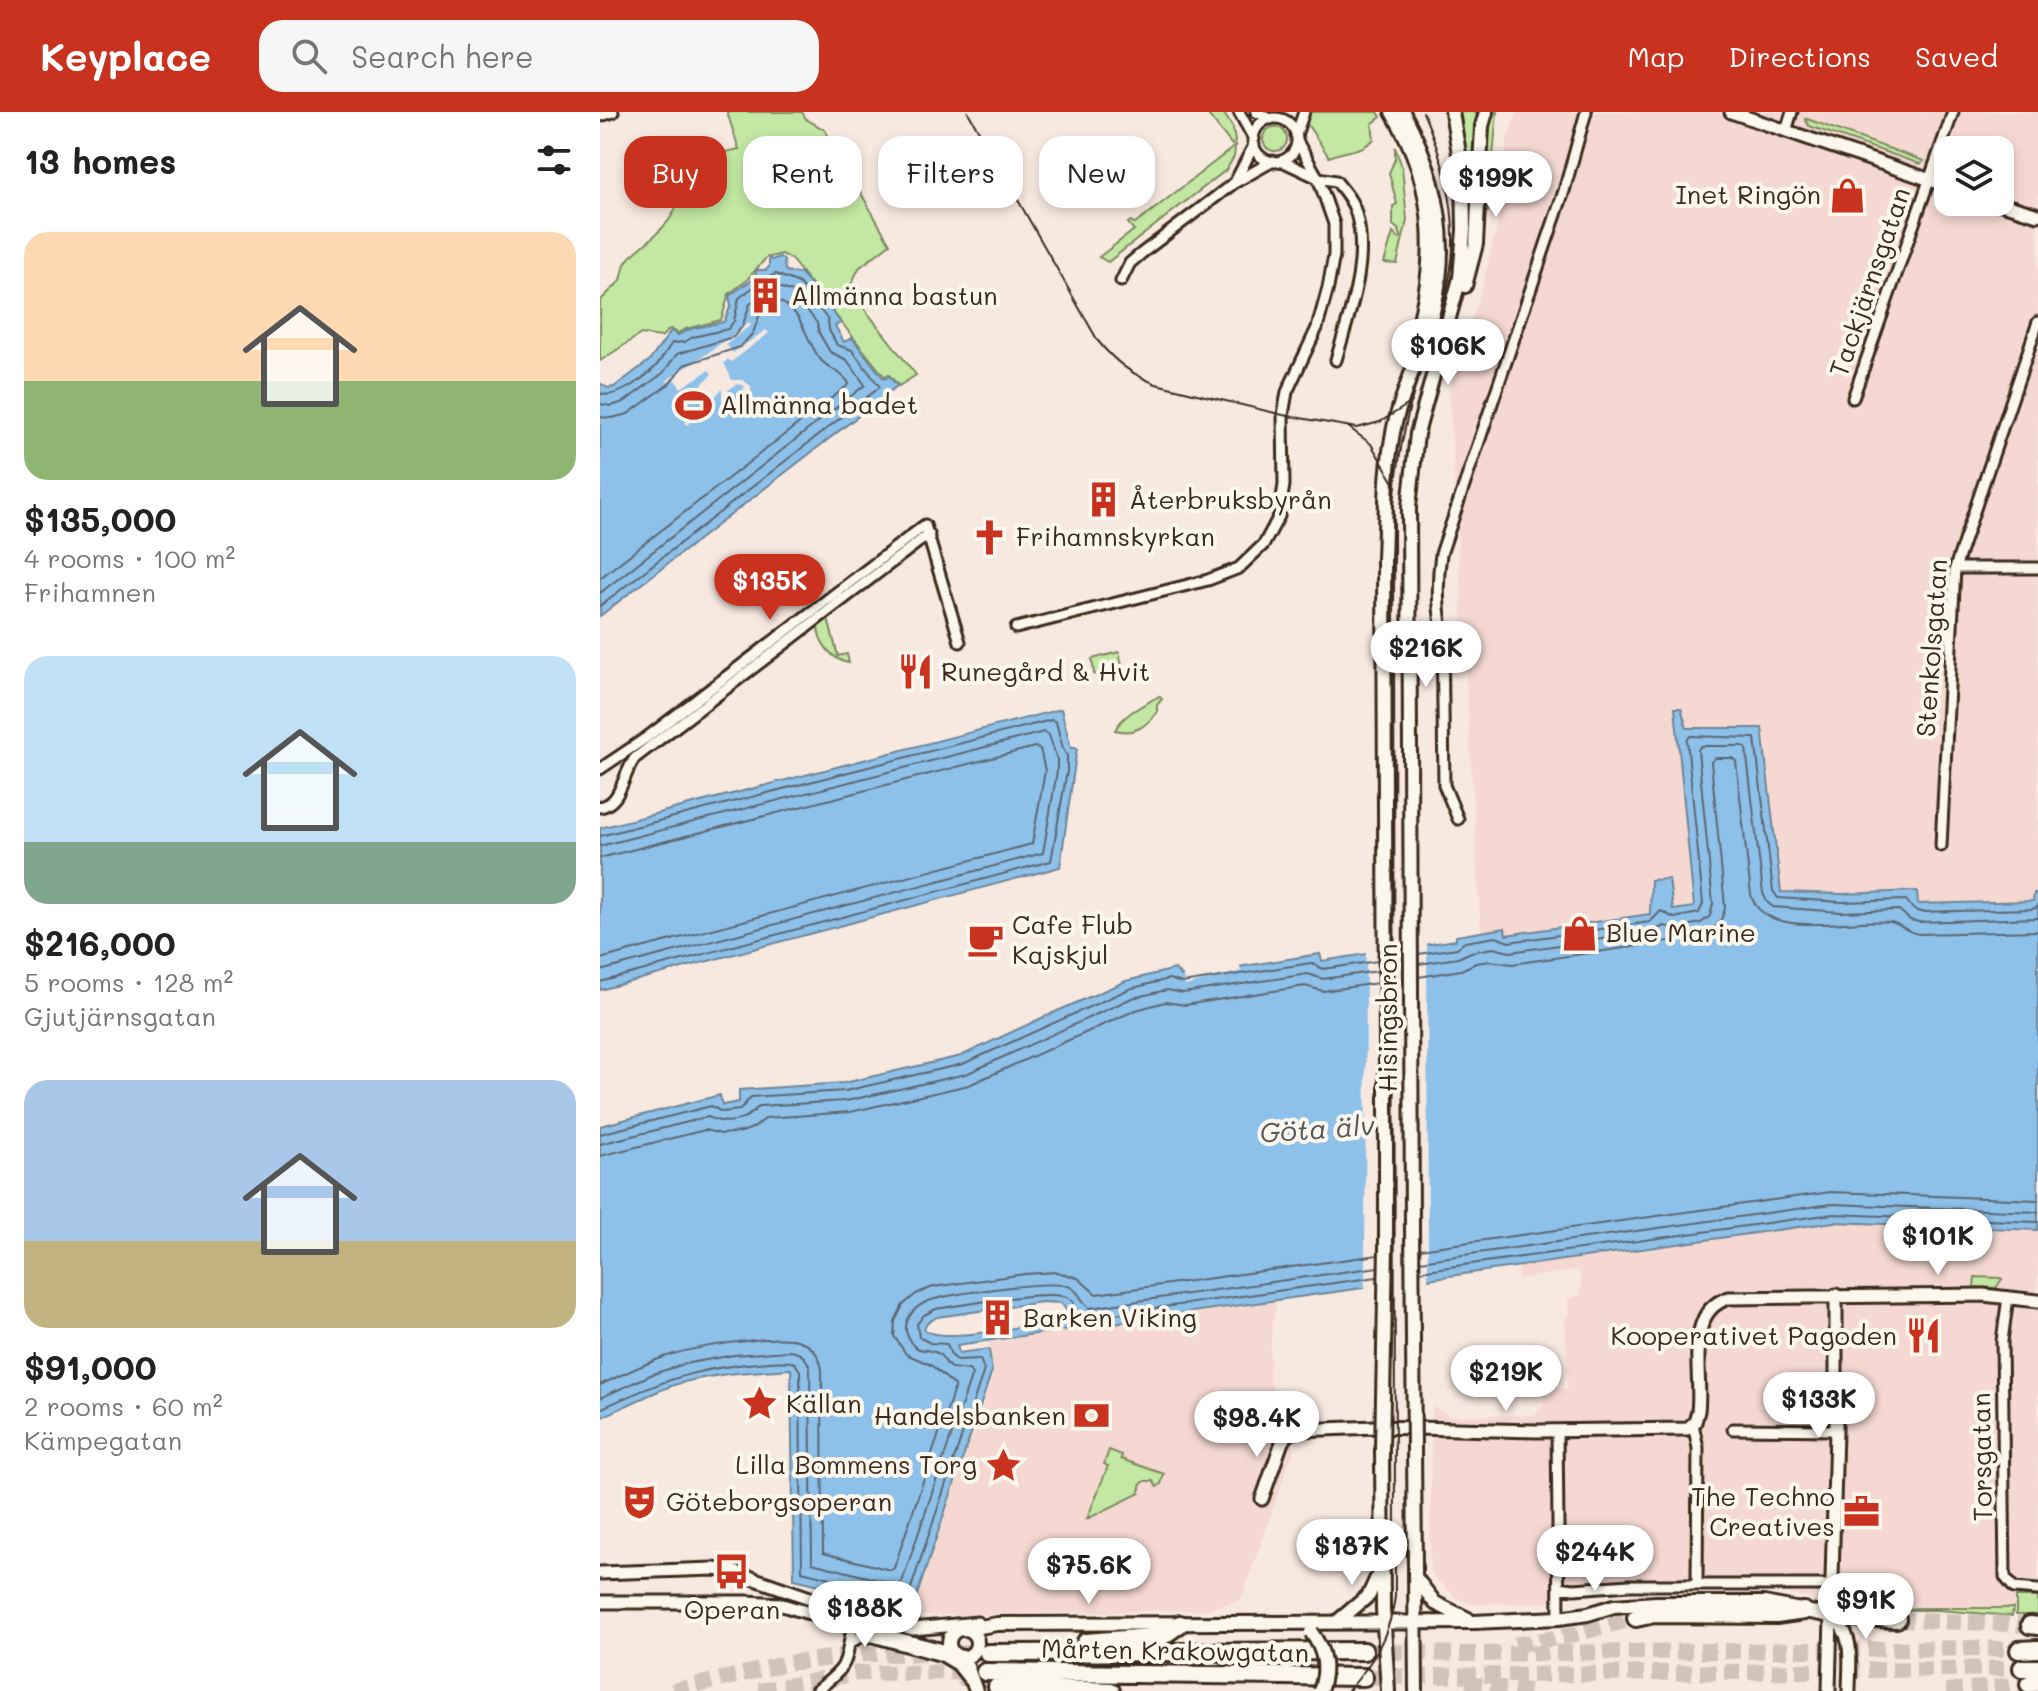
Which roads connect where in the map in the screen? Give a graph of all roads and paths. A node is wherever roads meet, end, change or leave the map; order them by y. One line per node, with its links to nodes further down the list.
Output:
1 (613, 112): 14 (street)
2 (1239, 112): 18 (street)
3 (1256, 112): 15 (street)
4 (1289, 112): 15 (street)
5 (1304, 112): 17 (street)
6 (1392, 112): 30 (main road)
7 (1403, 112): 30 (main road)
8 (1452, 112): 27 (main road)
9 (1486, 112): 27 (main road)
10 (1586, 112): 39 (street)
11 (1731, 112): 16 (street)
12 (1792, 112): 16 (street)
13 (1953, 112): 21 (street, Tackjärnsgatan)
14 (600, 116)
15 (1274, 118): 17 (street); 18 (street)
16 (1786, 131): 21 (street)
17 (1297, 138): 19 (street); 20 (street)
18 (1254, 142): 19 (street); 23 (street)
19 (1277, 161): 20 (street); 23 (street)
20 (1318, 178): 29 (street); 35 (street)
21 (1929, 180): 22 (street); 31 (street, Tackjärnsgatan)
22 (1934, 182)
23 (1234, 183): 26 (street)
24 (2014, 208): 25 (street)
25 (2038, 215)
26 (1121, 281)
27 (1454, 306): 51 (main road, Hisingsbron, bridge)
28 (2038, 322): 33 (street, Stenkolsgatan)
29 (1336, 360)
30 (1402, 398): 49 (main road, Hisingsbron, bridge)
31 (1853, 398)
32 (929, 534): 36 (street); 37 (street); 38 (street)
33 (1955, 568): 34 (street); 40 (street, Stenkolsgatan)
34 (2038, 568)
35 (1016, 628)
36 (960, 642)
37 (600, 769)
38 (600, 807)
39 (1458, 819)
40 (1941, 846)
41 (1836, 1295): 42 (street); 44 (street); 46 (street)
42 (2008, 1297): 43 (street); 55 (street, Torsgatan)
43 (2038, 1301)
44 (1693, 1424): 47 (street); 52 (street)
45 (1733, 1429): 46 (street)
46 (1836, 1430): 53 (street)
47 (1557, 1431): 48 (street); 54 (street)
48 (1262, 1499)
49 (1383, 1564): 63 (main road, Hisingsbron); 65 (main road, Hisingsbron)
50 (600, 1573): 62 (street)
51 (1415, 1576): 64 (main road, Hisingsbron); 66 (main road)
52 (1697, 1584): 53 (street); 54 (street)
53 (1833, 1585): 58 (street)
54 (1559, 1587): 59 (street)
55 (2038, 1590)
56 (600, 1602): 62 (street)
57 (1804, 1611): 58 (main road); 59 (main road); 60 (highway)
58 (1831, 1616): 61 (highway); 85 (street); 86 (street)
59 (1559, 1618): 66 (main road)
60 (1636, 1618)
61 (1897, 1619)
62 (854, 1620): 67 (street); 71 (street); 75 (street)
63 (1384, 1621): 64 (main road); 65 (main road); 83 (main road, Hisingsbron)
64 (1415, 1621): 66 (main road); 84 (main road, Hisingsbron)
65 (1337, 1622): 69 (main road)
66 (1474, 1622)
67 (997, 1624): 68 (main road); 70 (main road)
68 (1180, 1624): 69 (main road); 74 (highway, Mårten Krakowgatan)
69 (1298, 1624): 82 (main road, bridge)
70 (968, 1629): 75 (main road); 75 (main road)
71 (850, 1643): 79 (street); 80 (street)
72 (2038, 1649): 73 (highway)
73 (2019, 1650)
74 (1364, 1651)
75 (953, 1654): 79 (main road)
76 (985, 1672): 77 (highway, Mårten Krakowgatan)
77 (1364, 1677)
78 (997, 1687): 81 (highway)
79 (975, 1688)
80 (816, 1691)
81 (1111, 1691)
82 (1320, 1691)
83 (1388, 1691)
84 (1416, 1691)
85 (1829, 1691)
86 (1849, 1691)

